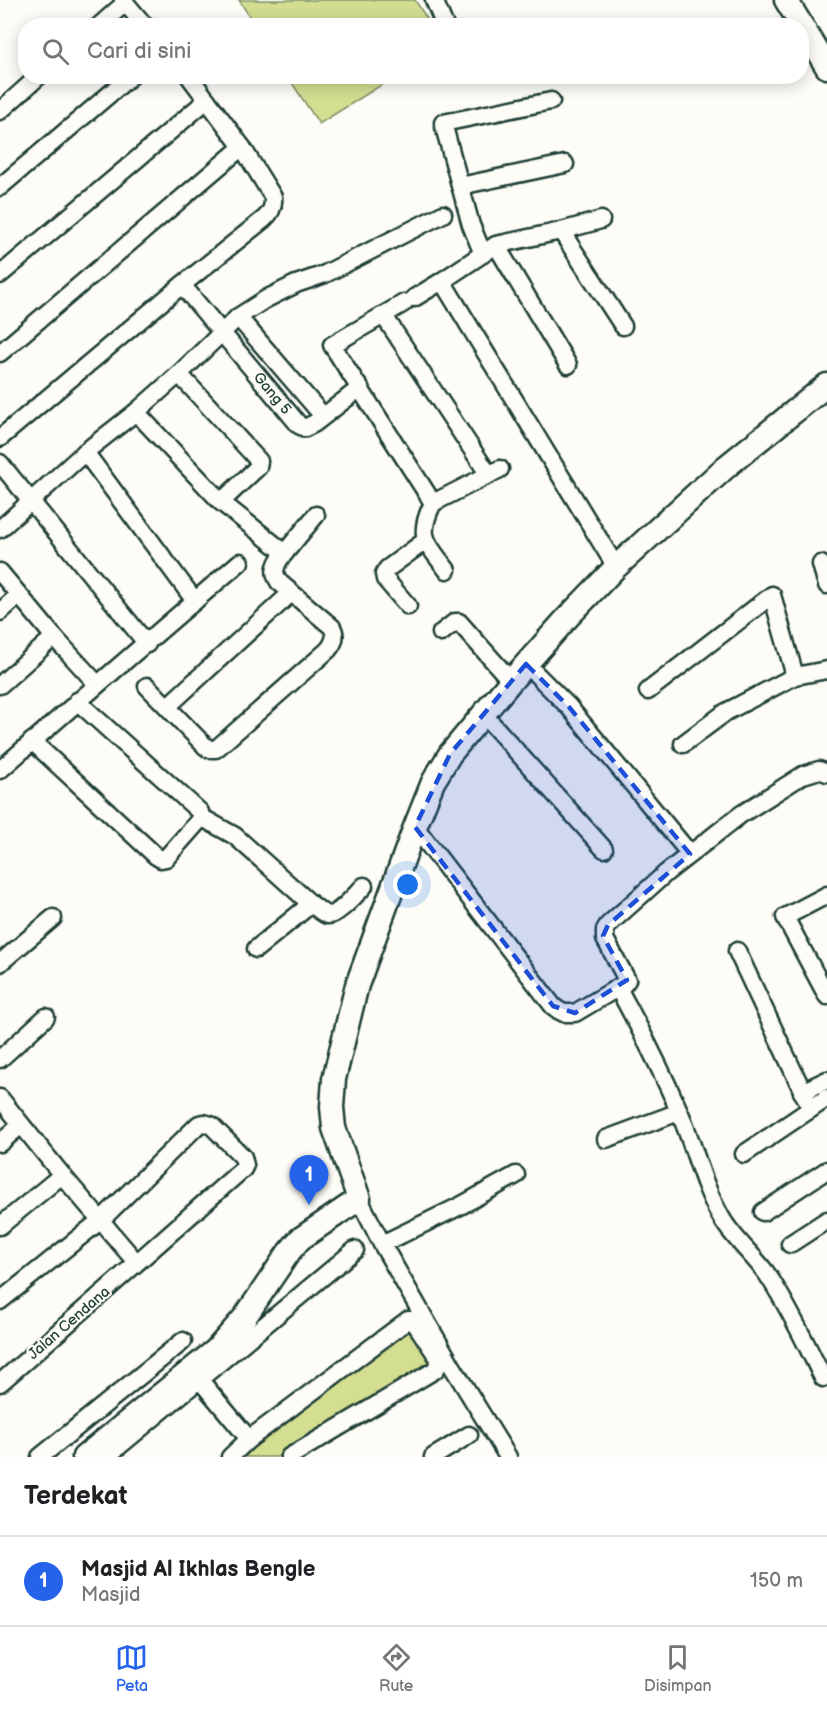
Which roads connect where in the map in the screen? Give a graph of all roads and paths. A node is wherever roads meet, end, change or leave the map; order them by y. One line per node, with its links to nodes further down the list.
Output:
1 (434, 0): 6 (street)
2 (786, 0): 7 (street)
3 (124, 2): 4 (street); 5 (street)
4 (107, 18)
5 (138, 18)
6 (442, 18)
7 (797, 18)
8 (809, 38): 9 (street)
9 (827, 67)
10 (30, 84): 15 (street)
11 (122, 84): 19 (street)
12 (195, 84): 13 (street)
13 (207, 100): 16 (street); 24 (street)
14 (551, 101): 18 (street)
15 (0, 111)
16 (242, 147): 26 (street); 31 (street)
17 (565, 164): 18 (street)
18 (460, 186): 23 (street)
19 (0, 187)
20 (443, 214): 28 (street)
21 (601, 220): 22 (street)
22 (561, 231): 23 (street); 29 (street)
23 (490, 250): 25 (street); 32 (street)
24 (0, 275)
25 (442, 281): 27 (street); 50 (street)
26 (182, 285): 30 (street); 38 (street)
27 (384, 316): 35 (street); 43 (street)
28 (238, 317): 30 (street); 37 (street)
29 (623, 326)
30 (222, 332): 33 (street); 37 (street, Gang 5)
31 (0, 353)
32 (568, 365)
33 (179, 374): 36 (street); 42 (street)
34 (827, 385): 50 (street)
35 (360, 388): 37 (street, Gang 5); 43 (street)
36 (136, 412): 39 (street); 42 (street)
37 (323, 416)
38 (0, 438)
39 (85, 452): 41 (street); 56 (street)
40 (0, 463): 41 (street)
41 (30, 501): 45 (street); 61 (street)
42 (221, 502): 47 (street)
43 (433, 503): 46 (street)
44 (316, 515): 47 (street)
45 (0, 529)
46 (425, 541): 51 (street); 57 (street)
47 (285, 553): 54 (street)
48 (240, 562): 56 (street)
49 (821, 564): 53 (street)
50 (615, 567): 62 (street)
51 (447, 570)
52 (0, 572): 55 (street)
53 (827, 585)
54 (291, 593): 71 (street); 71 (street)
55 (19, 595): 58 (street); 60 (street)
56 (195, 601): 61 (street)
57 (408, 606)
58 (0, 612)
59 (441, 633): 65 (street)
60 (54, 637): 66 (street); 67 (street)
61 (147, 644): 66 (street)
62 (526, 664): 65 (street); 80 (street)
63 (827, 670): 64 (street)
64 (795, 676): 69 (street); 74 (street)
65 (511, 681): 72 (street)
66 (97, 684): 70 (street)
67 (0, 685)
68 (147, 686): 71 (street)
69 (648, 691)
70 (77, 701): 73 (street); 77 (street)
71 (168, 706)
72 (484, 715): 78 (street); 79 (street)
73 (32, 741): 75 (street); 77 (street)
74 (683, 744)
75 (0, 770)
76 (827, 773): 80 (street)
77 (201, 817): 83 (street)
78 (415, 827): 88 (street); 106 (street)
79 (604, 849)
80 (690, 854): 88 (street)
81 (364, 886): 83 (street)
82 (827, 895): 89 (street)
83 (311, 904): 85 (street)
84 (53, 918): 87 (street)
85 (256, 949)
86 (737, 951): 93 (street)
87 (0, 963)
88 (618, 988): 97 (street)
89 (827, 996)
90 (46, 1017): 91 (street)
91 (0, 1059)
92 (827, 1080): 93 (street)
93 (802, 1092): 96 (street)
94 (0, 1098): 98 (street)
95 (827, 1098): 96 (street)
96 (811, 1109): 102 (street)
97 (679, 1112): 100 (street); 117 (street)
98 (17, 1120): 99 (street); 101 (street); 104 (street)
99 (0, 1125)
100 (606, 1139)
101 (0, 1143)
102 (744, 1154)
103 (827, 1170): 107 (street)
104 (62, 1175): 108 (street); 110 (street)
105 (516, 1175): 111 (street)
106 (359, 1199): 111 (street); 123 (street)
107 (763, 1212)
108 (100, 1220): 114 (street); 114 (street, Jalan Cendana); 115 (street, Jalan Cendana)
109 (827, 1220): 112 (street)
110 (0, 1226)
111 (382, 1244): 128 (street)
112 (790, 1244)
113 (355, 1250): 118 (street)
114 (136, 1262): 119 (street, Jalan Cendana)
115 (0, 1301)
116 (183, 1341): 122 (street)
117 (823, 1378)
118 (199, 1379): 121 (street); 124 (street)
119 (0, 1383)
120 (469, 1435): 127 (street)
121 (249, 1439): 125 (street); 126 (street)
122 (40, 1457)
123 (84, 1457)
124 (106, 1457)
125 (230, 1457)
126 (289, 1457)
127 (433, 1457)
128 (508, 1457)

